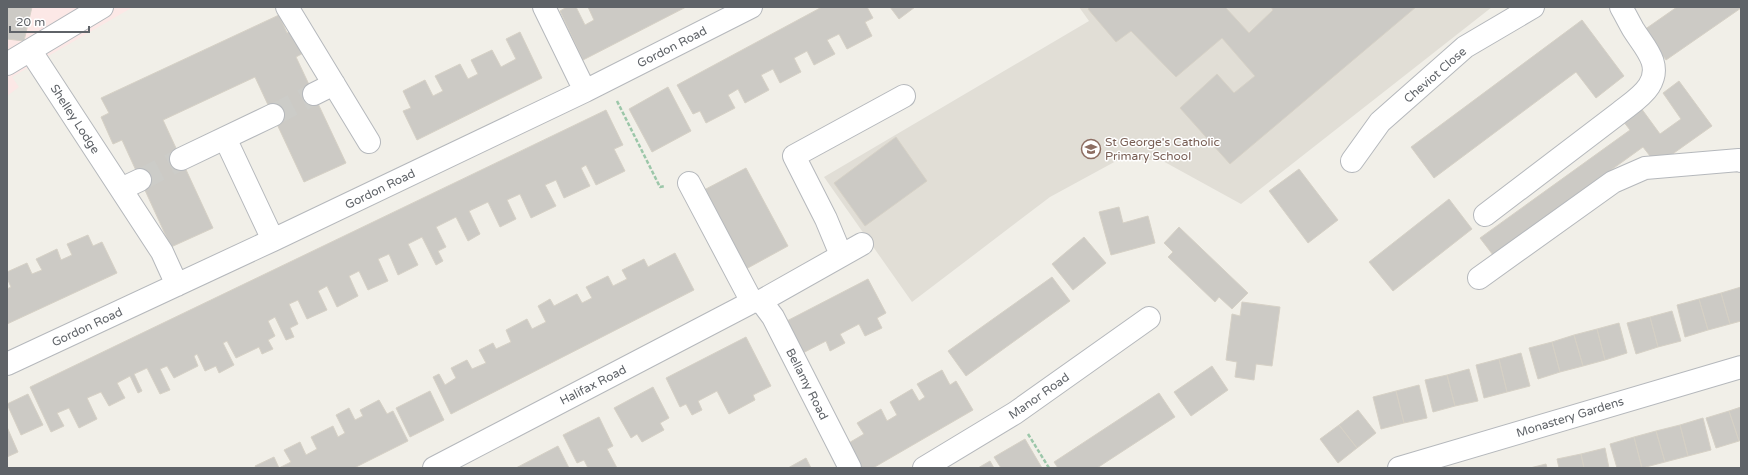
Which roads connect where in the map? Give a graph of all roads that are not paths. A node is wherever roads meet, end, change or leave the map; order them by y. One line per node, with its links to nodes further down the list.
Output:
1 (102, 7): 7 (street)
2 (286, 7): 9 (street)
3 (544, 7): 10 (street)
4 (751, 7): 10 (street, Gordon Road)
5 (1533, 7): 17 (street, Cheviot Close)
6 (1621, 7): 20 (street)
7 (30, 50): 8 (street); 25 (street, Shelley Lodge)
8 (7, 64)
9 (334, 84): 11 (street); 15 (street)
10 (585, 91): 21 (street, Gordon Road)
11 (314, 94)
12 (904, 96): 23 (street)
13 (273, 114): 14 (street)
14 (225, 138): 16 (street); 21 (street)
15 (369, 142)
16 (181, 159)
17 (1352, 161)
18 (1741, 161): 24 (street)
19 (689, 183): 26 (street)
20 (1485, 215)
21 (273, 240): 25 (street, Gordon Road)
22 (862, 244): 23 (street, Halifax Road)
23 (841, 255): 26 (street, Halifax Road)
24 (1479, 278)
25 (177, 285): 28 (street, Gordon Road)
26 (757, 302): 30 (street, Halifax Road); 31 (street, Bellamy Road)
27 (1149, 318): 32 (street, Manor Road)
28 (7, 364)
29 (1741, 366): 33 (street, Monastery Gardens)
30 (434, 468)
31 (850, 468)
32 (924, 468)
33 (1400, 468)

